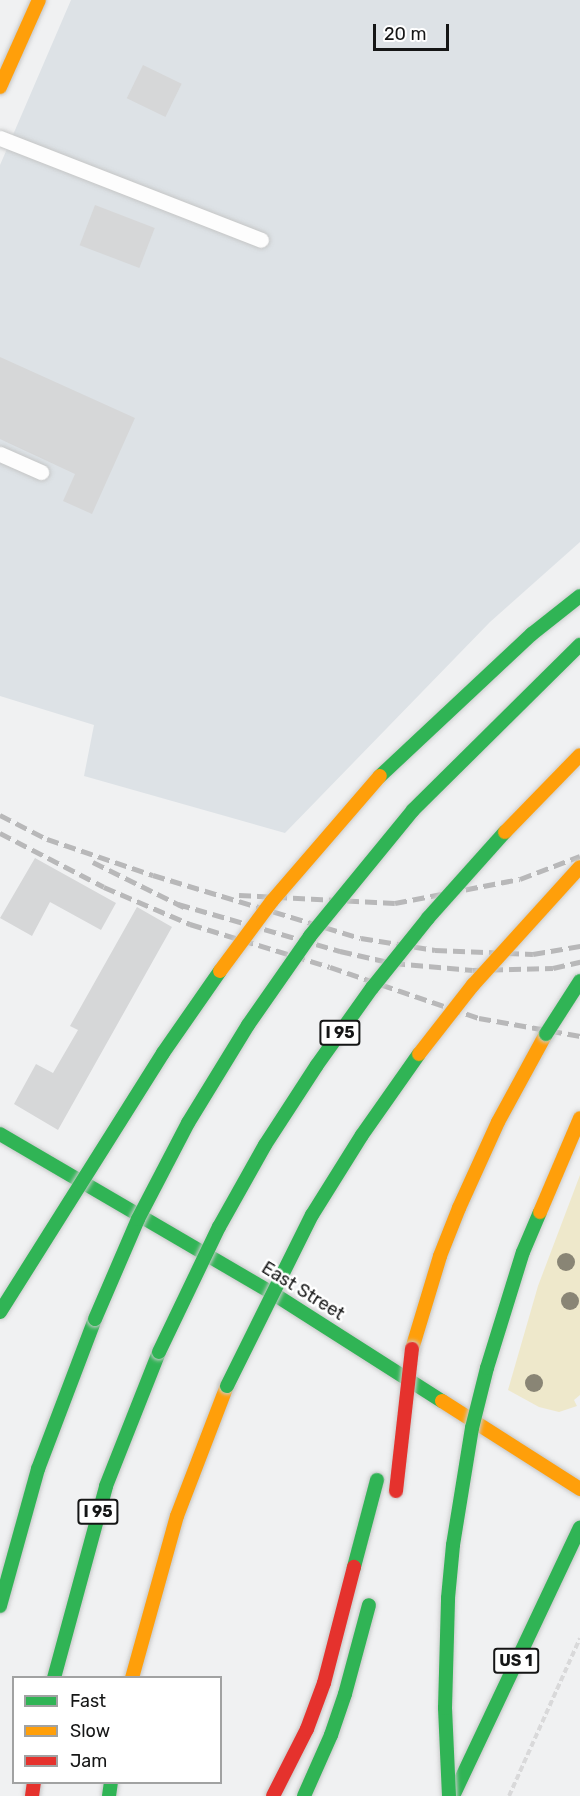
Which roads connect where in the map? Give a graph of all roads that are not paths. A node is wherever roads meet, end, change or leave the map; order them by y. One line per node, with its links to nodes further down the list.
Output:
1 (39, 0): 2 (main road)
2 (0, 87)
3 (0, 138): 4 (lane)
4 (261, 240)
5 (0, 454): 6 (lane)
6 (41, 472)
7 (580, 596): 14 (main road, bridge)
8 (580, 645): 22 (main road, bridge)
9 (580, 754): 23 (main road, I 95, bridge)
10 (580, 867): 24 (main road, bridge)
11 (580, 981): 15 (main road, bridge)
12 (580, 1118): 27 (main road, bridge)
13 (0, 1134): 18 (main road, East Street)
14 (0, 1312)
15 (412, 1349): 16 (main road, bridge); 19 (main road, bridge)
16 (386, 1447)
17 (378, 1475): 25 (main road)
18 (580, 1489)
19 (395, 1496)
20 (580, 1527): 27 (main road, US 1)
21 (372, 1590): 26 (main road)
22 (0, 1606)
23 (54, 1676)
24 (132, 1676)
25 (273, 1796)
26 (304, 1796)
27 (451, 1796)

